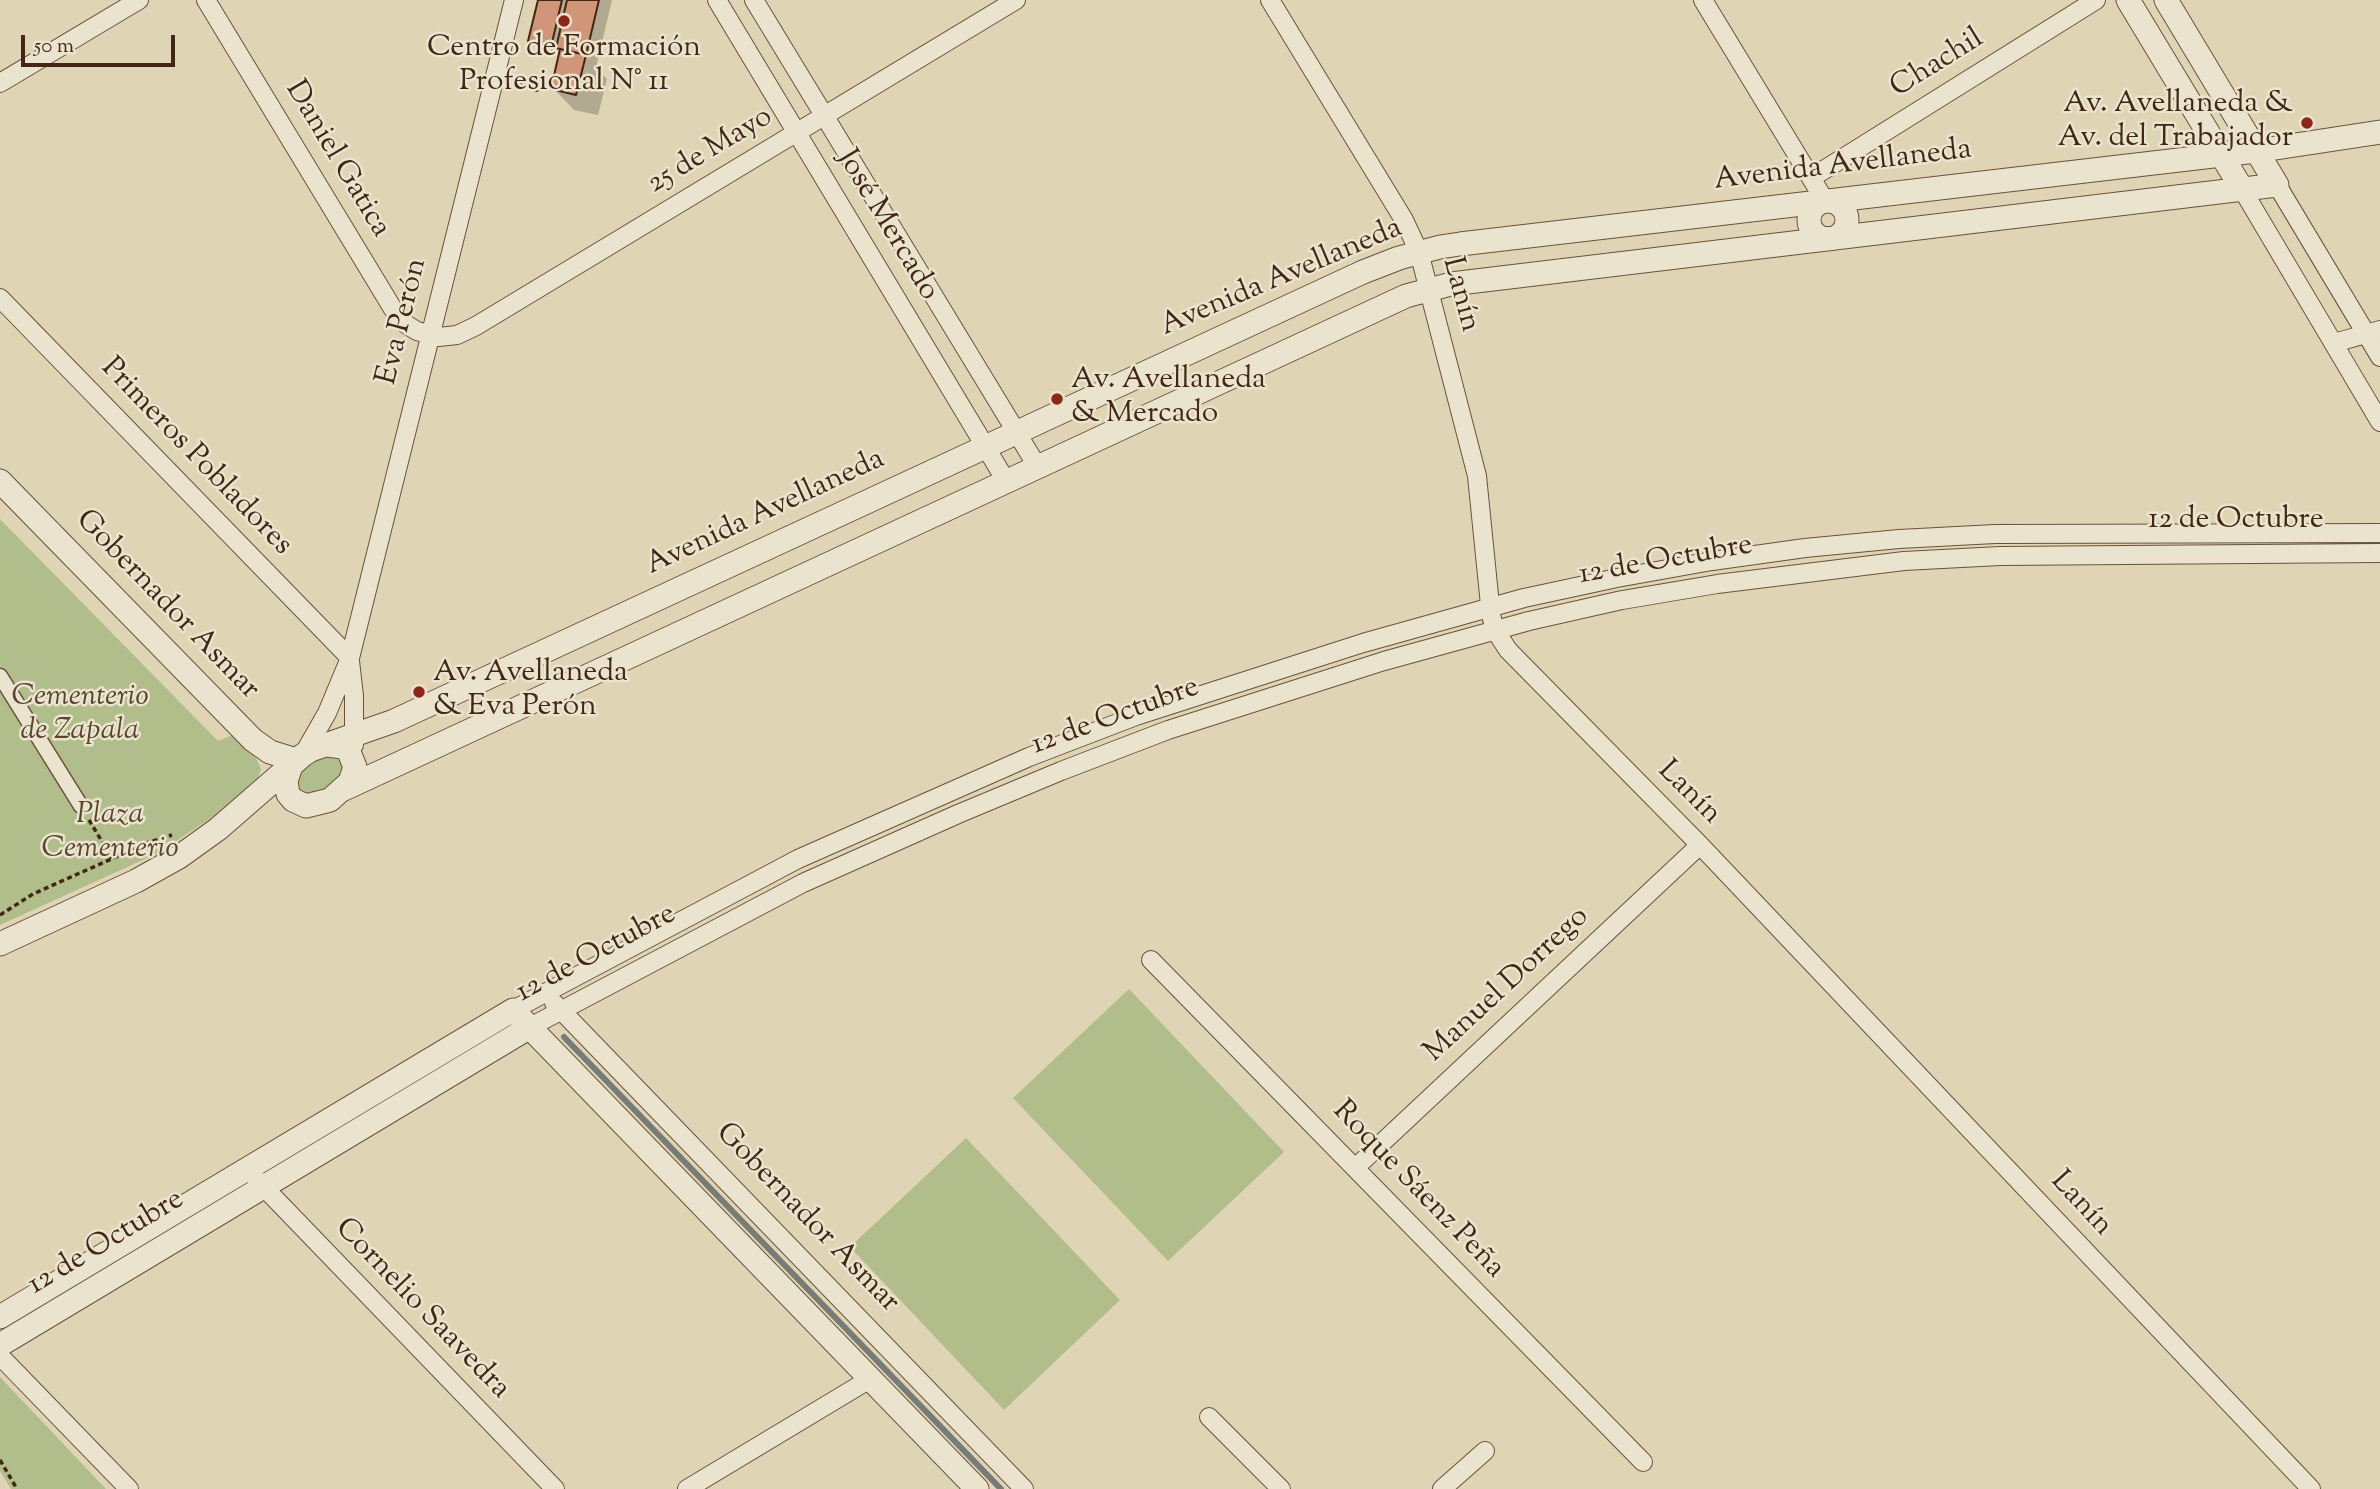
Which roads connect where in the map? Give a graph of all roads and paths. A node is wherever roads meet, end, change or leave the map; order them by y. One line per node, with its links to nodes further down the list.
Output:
1 (139, 0): 12 (street)
2 (206, 0): 27 (street, Daniel Gatica)
3 (514, 0): 27 (street, Eva Perón)
4 (717, 0): 15 (street, José Mercado)
5 (754, 0): 13 (street, José Mercado)
6 (1016, 0): 13 (street, 25 de Mayo)
7 (1270, 0): 23 (street, Lanín)
8 (1703, 0): 18 (street)
9 (2096, 0): 18 (street, Chachil)
10 (2128, 0): 17 (street)
11 (2166, 0): 16 (street)
12 (0, 83)
13 (824, 116): 15 (street, 25 de Mayo); 31 (street, José Mercado)
14 (2380, 132): 16 (street, Avenida Avellaneda)
15 (797, 133): 27 (street, 25 de Mayo); 32 (street, José Mercado)
16 (2256, 151): 17 (street, Avenida Avellaneda); 19 (street)
17 (2221, 155): 20 (street); 21 (street, Avenida Avellaneda)
18 (1811, 178): 21 (street)
19 (2277, 185): 20 (street); 26 (street)
20 (2242, 189): 22 (street); 28 (street)
21 (1825, 201): 22 (street); 23 (street, Avenida Avellaneda)
22 (1830, 238): 24 (street)
23 (1419, 252): 24 (street, Lanín); 31 (street, Avenida Avellaneda)
24 (1429, 289): 33 (street); 38 (street, Lanín)
25 (0, 298): 40 (street, Primeros Pobladores)
26 (2373, 332): 28 (street); 29 (street)
27 (430, 335): 40 (street, Eva Perón)
28 (2334, 342): 30 (street)
29 (2380, 357)
30 (2380, 422)
31 (1016, 433): 32 (street, Avenida Avellaneda); 33 (street, José Mercado)
32 (985, 447): 35 (street, José Mercado); 42 (street, Avenida Avellaneda)
33 (1037, 466): 35 (street)
34 (0, 481): 44 (street, Gobernador Asmar)
35 (1006, 481): 46 (street)
36 (2380, 533): 38 (street, 12 de Octubre)
37 (2380, 553): 39 (street, 12 de Octubre)
38 (1490, 607): 39 (street, Lanín); 54 (street, 12 de Octubre)
39 (1495, 630): 49 (street, Lanín); 56 (street, 12 de Octubre)
40 (350, 658): 42 (street, Eva Perón); 44 (street, Eva Perón)
41 (0, 676): 47 (street)
42 (354, 737): 43 (street, Avenida Avellaneda); 45 (street, Eva Perón)
43 (327, 745): 44 (street, Avenida Avellaneda); 45 (street)
44 (297, 760): 46 (street); 52 (street, Avenida Avellaneda)
45 (355, 767): 46 (street)
46 (344, 789)
47 (81, 806): 50 (path)
48 (178, 833): 50 (path)
49 (1700, 845): 58 (street, Manuel Dorrego); 77 (street, Lanín)
50 (112, 858): 51 (path)
51 (0, 915)
52 (0, 944)
53 (1151, 960): 58 (street, Roque Sáenz Peña)
54 (543, 992): 55 (street, 12 de Octubre); 56 (street, Gobernador Asmar)
55 (513, 1010): 57 (street); 59 (street, 12 de Octubre)
56 (561, 1010): 57 (street, 12 de Octubre); 74 (street, Gobernador Asmar)
57 (530, 1027): 60 (street, 12 de Octubre); 64 (street)
58 (1355, 1168): 68 (street, Roque Sáenz Peña)
59 (247, 1169): 60 (street, Cornelio Saavedra); 61 (street, 12 de Octubre)
60 (263, 1186): 62 (street, 12 de Octubre); 71 (street, Cornelio Saavedra)
61 (0, 1317)
62 (0, 1345)
63 (0, 1356): 70 (street)
64 (870, 1379): 72 (street); 73 (street)
65 (1209, 1417): 75 (street)
66 (1485, 1451): 76 (street)
67 (0, 1460): 69 (path)
68 (1643, 1462)
69 (18, 1489)
70 (129, 1489)
71 (555, 1489)
72 (687, 1489)
73 (977, 1489)
74 (1024, 1489)
75 (1281, 1489)
76 (1442, 1489)
77 (2311, 1489)

